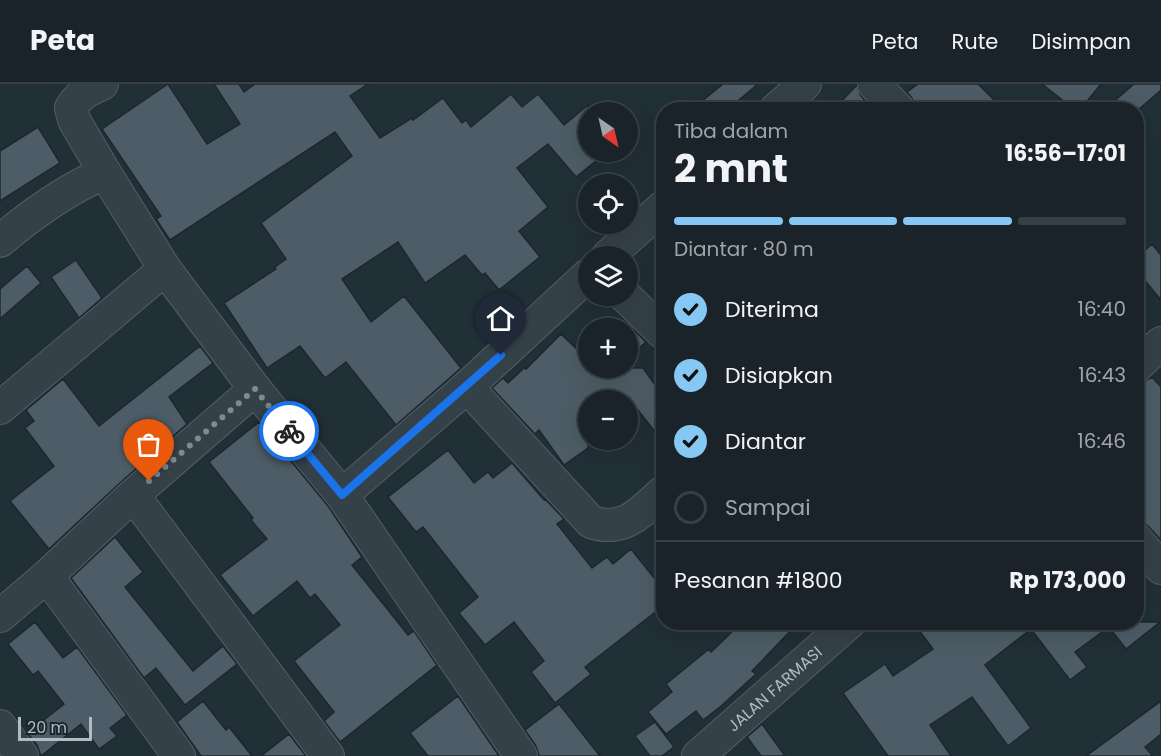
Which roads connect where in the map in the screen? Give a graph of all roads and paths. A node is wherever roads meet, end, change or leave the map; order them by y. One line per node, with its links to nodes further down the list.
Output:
1 (102, 84): 6 (street)
2 (805, 84): 4 (street)
3 (874, 84): 5 (street)
4 (784, 102)
5 (891, 102)
6 (105, 173): 8 (street); 10 (street)
7 (656, 213): 9 (street)
8 (0, 241)
9 (619, 246)
10 (165, 269): 15 (street); 16 (street)
11 (578, 284): 14 (street)
12 (635, 306): 13 (street)
13 (656, 326)
14 (467, 387): 18 (street); 19 (street)
15 (255, 389): 17 (street); 18 (street)
16 (0, 408)
17 (133, 495): 22 (street); 28 (street)
18 (342, 495): 29 (street)
19 (656, 498)
20 (1144, 548): 21 (street)
21 (1161, 568)
22 (47, 576): 23 (street); 27 (street)
23 (0, 616)
24 (841, 630): 30 (street, JALAN FARMASI)
25 (0, 726): 26 (street)
26 (22, 756)
27 (179, 756)
28 (328, 756)
29 (520, 756)
30 (698, 756)

